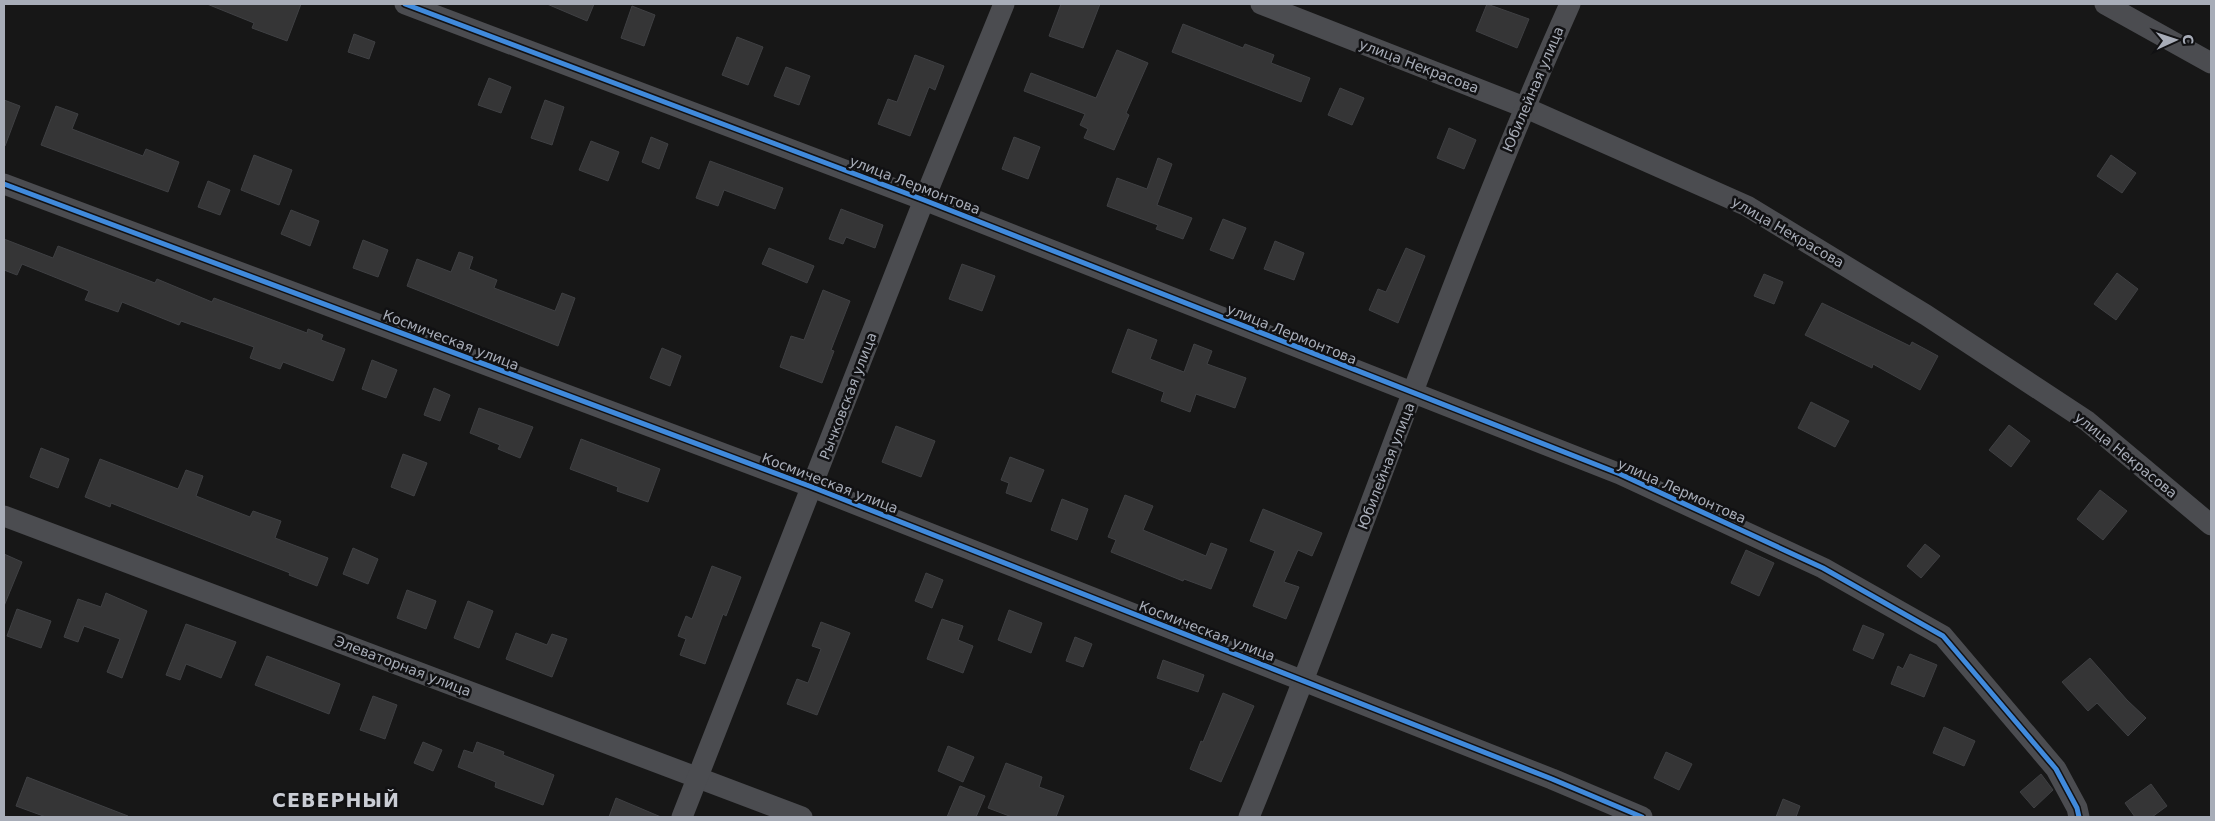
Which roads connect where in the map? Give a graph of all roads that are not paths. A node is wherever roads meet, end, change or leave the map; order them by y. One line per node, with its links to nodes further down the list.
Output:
1 (405, 4): 9 (street, улица Лермонтова)
2 (1004, 4): 9 (street, Рычковская улица)
3 (1260, 4): 7 (street, улица Некрасова)
4 (1570, 4): 7 (street, Юбилейная улица)
5 (2105, 4): 6 (street)
6 (2211, 63)
7 (1524, 107): 10 (street, Юбилейная улица); 13 (street, улица Некрасова)
8 (4, 184): 11 (street, Космическая улица)
9 (924, 200): 10 (street, улица Лермонтова); 11 (street, Рычковская улица)
10 (1413, 394): 14 (street, Юбилейная улица); 20 (street, улица Лермонтова)
11 (812, 487): 14 (street, Космическая улица); 15 (street, Рычковская улица)
12 (4, 516): 15 (street, Элеваторная улица)
13 (2211, 525)
14 (1304, 681): 18 (street, Юбилейная улица); 19 (street, Космическая улица)
15 (698, 777): 16 (street, Рычковская улица); 17 (street, Элеваторная улица)
16 (682, 817)
17 (802, 817)
18 (1249, 817)
19 (1642, 817)
20 (2079, 817)

